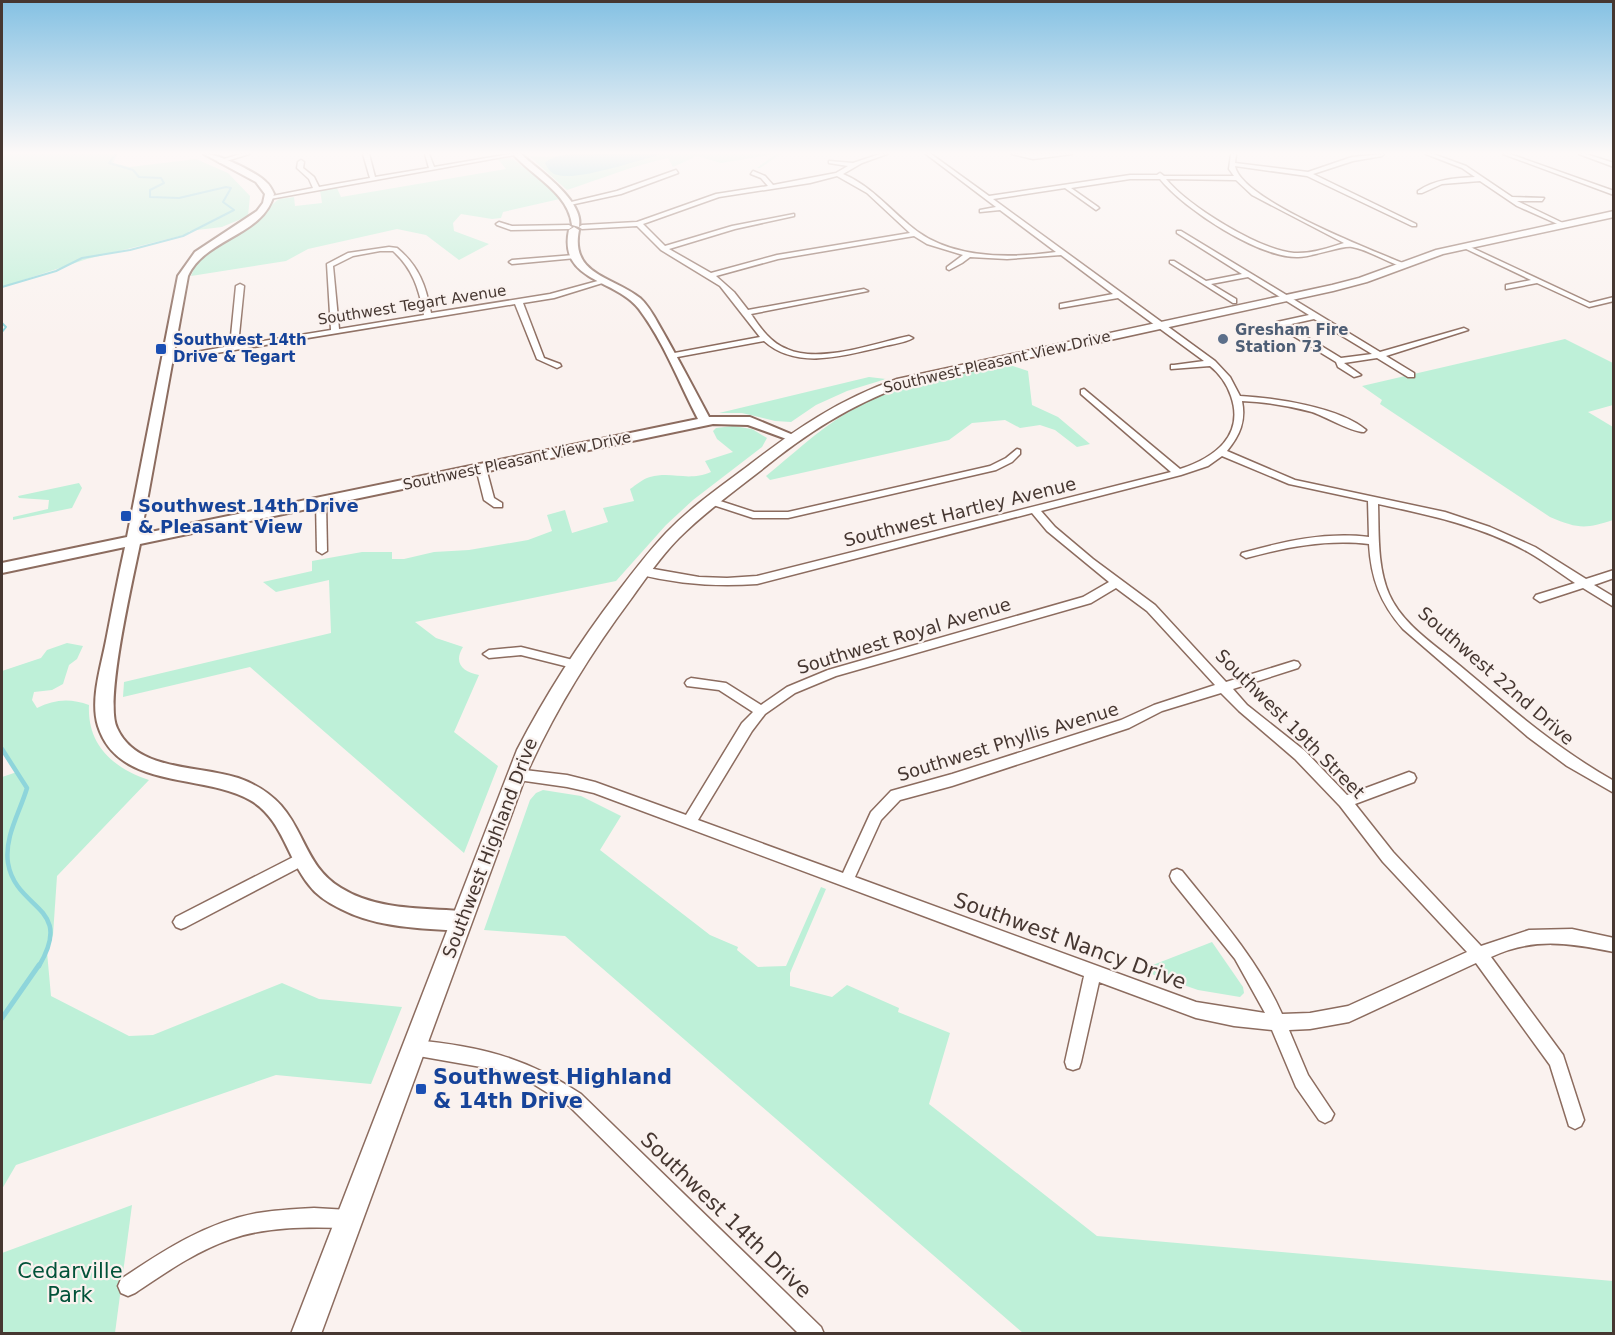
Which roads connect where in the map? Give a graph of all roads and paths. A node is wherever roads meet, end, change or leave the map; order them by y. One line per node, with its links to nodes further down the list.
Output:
1 (256, 216): 56 (street)
2 (576, 216): 16 (street)
3 (659, 216): 13 (street)
4 (786, 216): 21 (street)
5 (896, 216): 18 (street)
6 (1012, 216): 23 (street)
7 (1208, 216): 24 (street)
8 (1295, 216): 19 (street)
9 (1396, 216): 14 (street)
10 (1546, 216): 15 (street)
11 (1604, 216): 15 (main road, Southwest Pleasant View Drive)
12 (500, 224): 16 (street)
13 (639, 224): 16 (street); 21 (street)
14 (1414, 225)
15 (1564, 225): 20 (main road, Southwest Pleasant View Drive)
16 (575, 227): 25 (street)
17 (1179, 232): 32 (street)
18 (915, 234): 22 (street); 31 (street)
19 (1349, 244): 24 (street); 29 (street)
20 (1464, 246): 29 (main road, Southwest Pleasant View Drive); 34 (street)
21 (663, 249): 31 (street)
22 (970, 253): 23 (street); 30 (street)
23 (1063, 253): 39 (street)
24 (1283, 255): 28 (street)
25 (574, 257): 26 (street); 33 (street)
26 (512, 262)
27 (1173, 262): 35 (street)
28 (1282, 263)
29 (1403, 265): 40 (main road, Southwest Pleasant View Drive)
30 (949, 268)
31 (711, 275): 45 (street)
32 (1249, 275): 35 (street); 40 (street)
33 (605, 281): 42 (street, Southwest Tegart Avenue); 55 (street)
34 (1538, 281): 37 (street); 41 (street)
35 (1205, 283): 43 (street)
36 (240, 286): 53 (street)
37 (1509, 287)
38 (864, 291): 45 (street)
39 (1120, 295): 44 (street); 48 (street)
40 (1287, 298): 47 (street); 48 (main road, Southwest Pleasant View Drive)
41 (1614, 299)
42 (518, 301): 46 (street, Southwest Tegart Avenue); 59 (street)
43 (1233, 301)
44 (1063, 306)
45 (746, 313): 51 (street)
46 (428, 316): 50 (street, Southwest Tegart Avenue); 50 (street)
47 (1316, 316): 54 (street); 57 (street)
48 (1161, 325): 58 (street); 67 (main road, Southwest Pleasant View Drive)
49 (1464, 330): 54 (street)
50 (335, 331): 53 (street, Southwest Tegart Avenue)
51 (765, 338): 52 (street); 55 (street)
52 (909, 338)
53 (234, 348): 56 (street, Southwest Tegart Avenue)
54 (1377, 354): 57 (street); 62 (street)
55 (672, 356): 65 (street)
56 (168, 359): 77 (street)
57 (1339, 361): 61 (street)
58 (1212, 363): 60 (street); 64 (street)
59 (557, 366)
60 (1174, 368)
61 (1357, 375)
62 (1411, 375)
63 (1084, 392): 71 (street)
64 (1238, 398): 66 (street); 69 (street, Southwest Hartley Avenue)
65 (709, 421): 67 (street, Southwest Pleasant View Drive); 70 (street, Southwest Pleasant View Drive)
66 (1361, 430)
67 (792, 437): 73 (main road, Southwest Highland Drive)
68 (1017, 452): 73 (street)
69 (1221, 452): 71 (street, Southwest Hartley Avenue); 72 (street)
70 (481, 468): 74 (street, Southwest Pleasant View Drive); 75 (street)
71 (1178, 473): 76 (street, Southwest Hartley Avenue)
72 (1373, 500): 78 (street, Southwest 22nd Drive); 85 (street)
73 (711, 501): 82 (main road, Southwest Highland Drive)
74 (321, 502): 77 (street, Southwest Pleasant View Drive); 79 (street)
75 (498, 505)
76 (1035, 510): 82 (street, Southwest Hartley Avenue); 84 (street, Southwest 19th Street)
77 (135, 540): 81 (street, Southwest Pleasant View Drive); 99 (street)
78 (1375, 541): 80 (street); 96 (street, Southwest 22nd Drive)
79 (322, 551)
80 (1246, 555)
81 (2, 568)
82 (642, 571): 89 (main road, Southwest Highland Drive)
83 (1614, 574): 85 (street)
84 (1119, 582): 92 (street, Southwest 19th Street); 93 (street, Southwest Royal Avenue)
85 (1587, 584): 86 (street); 87 (street)
86 (1539, 598)
87 (1614, 603)
88 (489, 654): 89 (street)
89 (573, 664): 94 (main road, Southwest Highland Drive)
90 (1294, 665): 92 (street, Southwest Phyllis Avenue)
91 (691, 682): 93 (street)
92 (1224, 687): 97 (street, Southwest 19th Street); 101 (street, Southwest Phyllis Avenue)
93 (761, 711): 98 (street, Southwest Royal Avenue)
94 (516, 775): 98 (street, Southwest Nancy Drive); 102 (main road, Southwest Highland Drive)
95 (1409, 778): 97 (street)
96 (1614, 788)
97 (1345, 802): 105 (street, Southwest 19th Street)
98 (689, 822): 101 (street, Southwest Nancy Drive)
99 (303, 858): 102 (street); 103 (street)
100 (1177, 876): 107 (street)
101 (846, 881): 106 (street, Southwest Nancy Drive)
102 (461, 921): 108 (main road, Southwest Highland Drive)
103 (181, 922)
104 (1614, 945): 105 (street, Southwest Nancy Drive)
105 (1479, 954): 107 (street, Southwest Nancy Drive); 111 (street, Southwest 19th Street)
106 (1093, 973): 107 (street, Southwest Nancy Drive); 109 (street)
107 (1277, 1023): 110 (street)
108 (413, 1048): 112 (main road, Southwest Highland Drive); 115 (street, Southwest 14th Drive)
109 (1073, 1062)
110 (1324, 1114)
111 (1575, 1120)
112 (349, 1219): 113 (street); 114 (main road, Southwest Highland Drive)
113 (128, 1286)
114 (306, 1334)
115 (814, 1334)

